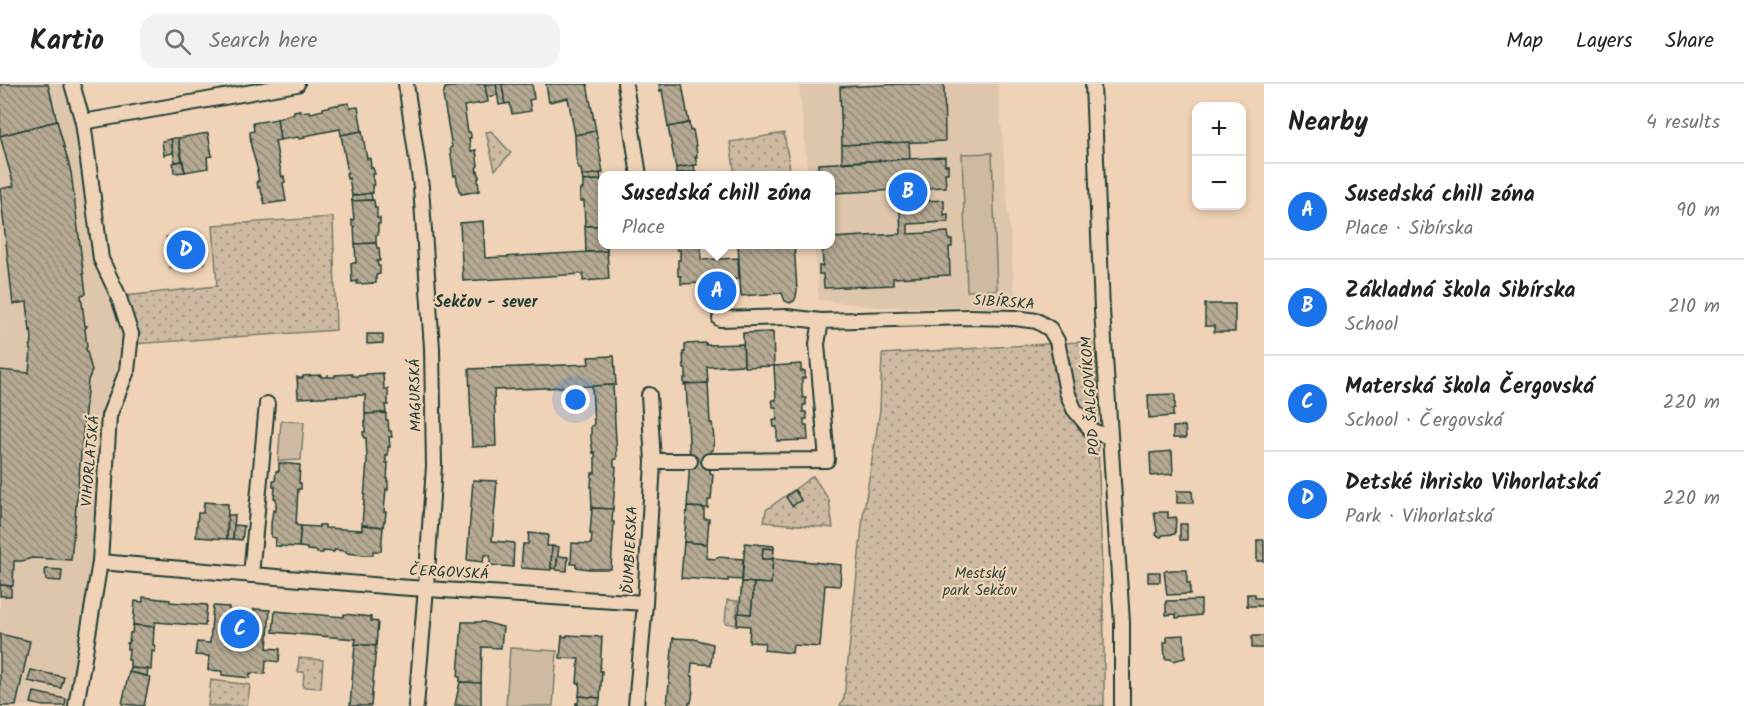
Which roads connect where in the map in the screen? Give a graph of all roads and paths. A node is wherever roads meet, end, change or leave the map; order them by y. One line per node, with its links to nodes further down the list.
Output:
1 (72, 84): 6 (street, VIHORLATSKÁ)
2 (297, 84): 6 (street)
3 (406, 84): 18 (street, MAGURSKÁ)
4 (625, 84): 7 (street)
5 (1093, 84): 12 (street, POD ŠALGOVÍKOM)
6 (83, 122): 16 (street, VIHORLATSKÁ)
7 (638, 171)
8 (723, 319): 9 (street, SIBÍRSKA)
9 (821, 321): 12 (street, SIBÍRSKA); 15 (street)
10 (649, 395): 13 (street, ĎUMBIERSKA)
11 (267, 404): 17 (street)
12 (1110, 437): 23 (street, POD ŠALGOVÍKOM)
13 (653, 461): 14 (street); 19 (street, ĎUMBIERSKA)
14 (690, 461)
15 (709, 461)
16 (100, 562): 17 (street, ČERGOVSKÁ); 20 (street)
17 (251, 575): 18 (street, ČERGOVSKÁ)
18 (426, 588): 19 (street, ČERGOVSKÁ); 21 (street, MAGURSKÁ)
19 (645, 603): 22 (street, ĎUMBIERSKA)
20 (76, 706)
21 (416, 706)
22 (636, 706)
23 (1122, 706)

